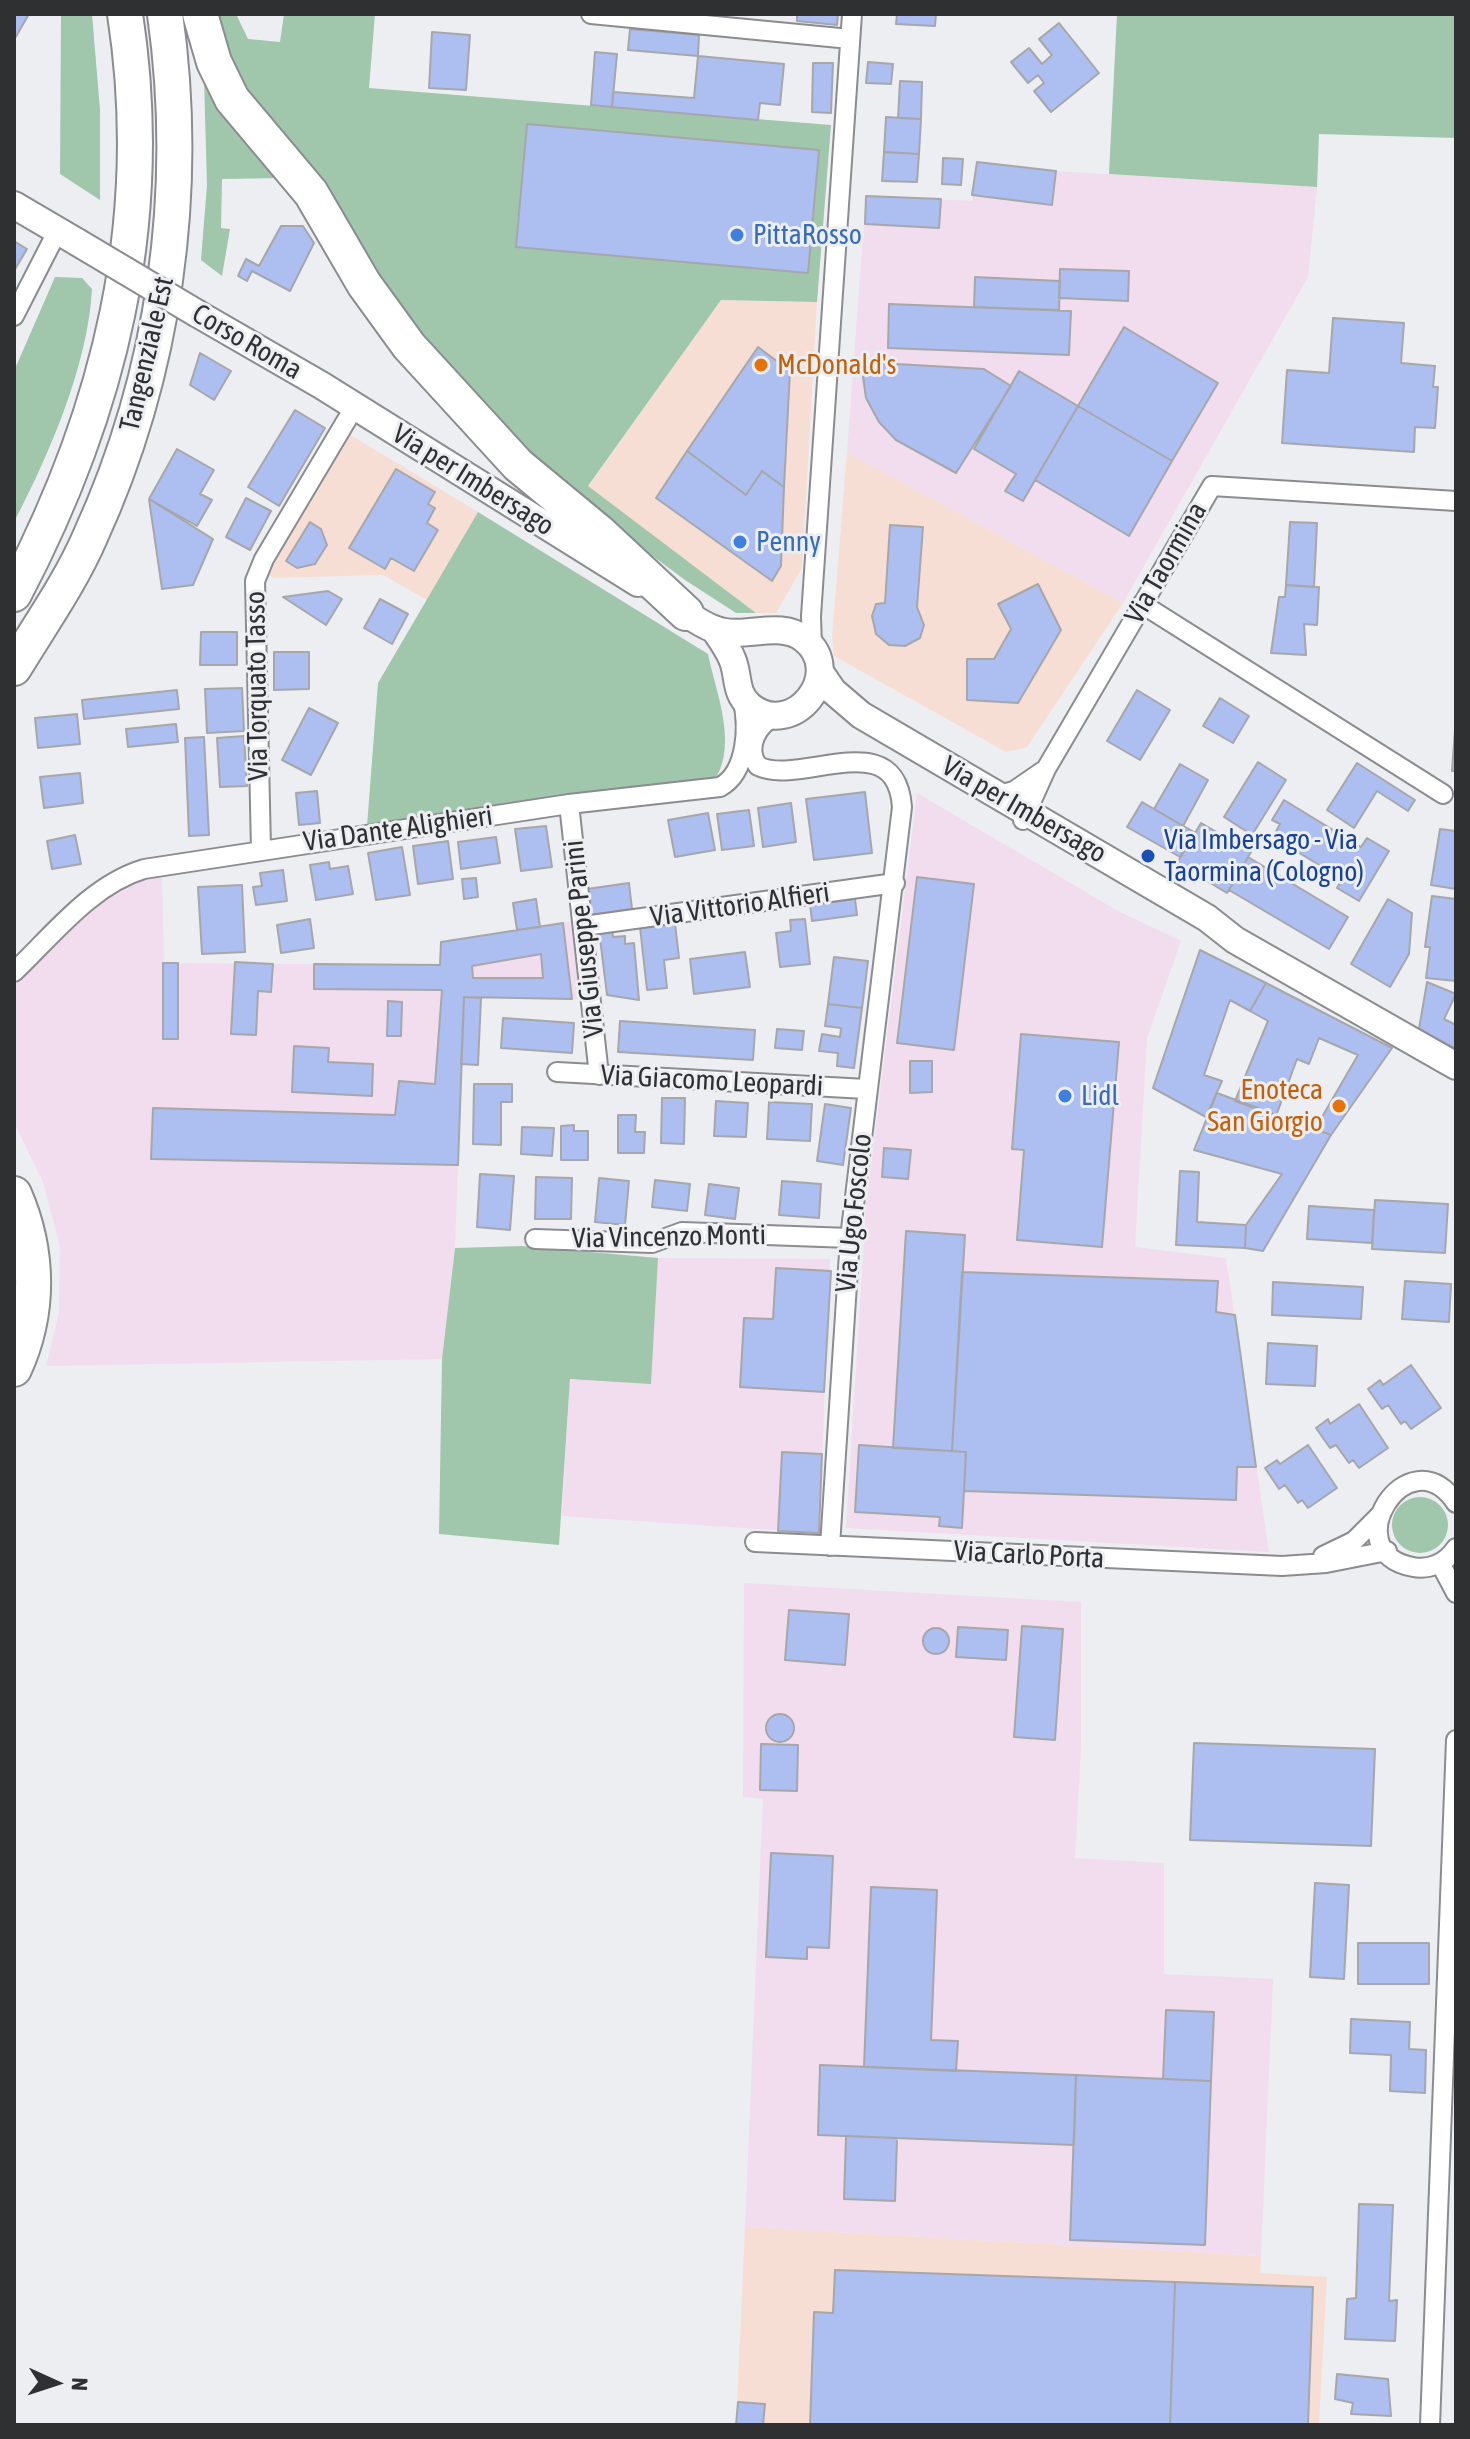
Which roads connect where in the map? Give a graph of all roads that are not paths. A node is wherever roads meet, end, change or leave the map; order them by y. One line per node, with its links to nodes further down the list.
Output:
1 (125, 14): 12 (highway, Tangenziale Est)
2 (165, 14): 19 (highway, Tangenziale Est)
3 (200, 14): 15 (highway)
4 (591, 14): 6 (street)
5 (852, 14): 6 (street)
6 (850, 39): 13 (street)
7 (14, 205): 8 (main road, Corso Roma)
8 (68, 236): 9 (street); 10 (main road, Corso Roma, bridge)
9 (14, 316)
10 (355, 406): 15 (main road, Via per Imbersago); 28 (street, Via Torquato Tasso)
11 (1456, 501): 14 (street, Via Taormina)
12 (14, 594)
13 (813, 598): 16 (street); 17 (street)
14 (1142, 604): 23 (street, Via Taormina); 24 (street)
15 (700, 621): 16 (main road, Via per Imbersago); 18 (main road, Via per Imbersago)
16 (768, 631): 17 (main road, Via per Imbersago); 18 (main road)
17 (812, 647): 20 (main road, Via per Imbersago)
18 (735, 667): 21 (main road, Via per Imbersago)
19 (14, 668)
20 (820, 672): 22 (main road); 25 (main road, Via per Imbersago)
21 (741, 696): 22 (main road, Via per Imbersago); 26 (street, Via Dante Alighieri)
22 (790, 711): 27 (main road, Via per Imbersago); 29 (street)
23 (1046, 769): 25 (street, Via Taormina); 27 (street, Via Taormina)
24 (1443, 794)
25 (999, 795): 27 (main road, Via per Imbersago)
26 (569, 804): 28 (street, Via Dante Alighieri); 30 (street, Via Giuseppe Parini)
27 (1025, 816): 32 (main road, Via per Imbersago)
28 (261, 849): 31 (street, Via Dante Alighieri)
29 (895, 883): 30 (street, Via Vittorio Alfieri); 35 (street, Via Ugo Foscolo)
30 (584, 926): 34 (street, Via Giuseppe Parini)
31 (14, 972)
32 (1456, 1066)
33 (557, 1072): 34 (street, Via Giacomo Leopardi)
34 (599, 1075): 35 (street, Via Giacomo Leopardi)
35 (866, 1089): 37 (street, Via Ugo Foscolo)
36 (14, 1194): 39 (highway)
37 (850, 1238): 38 (street, Via Vincenzo Monti); 45 (street, Via Ugo Foscolo)
38 (535, 1239)
39 (14, 1369)
40 (1456, 1476): 41 (street, Via Carlo Porta)
41 (1435, 1485): 42 (street); 43 (street, Via Carlo Porta)
42 (1456, 1503)
43 (1379, 1516): 47 (street); 49 (street, Via Carlo Porta)
44 (755, 1542): 45 (street, Via Carlo Porta)
45 (830, 1546): 49 (street, Via Carlo Porta)
46 (1456, 1548): 48 (street)
47 (1387, 1551): 48 (street); 49 (street, Via Carlo Porta)
48 (1440, 1563): 50 (street)
49 (1302, 1565)
50 (1456, 1593)
51 (1456, 1740): 52 (street)
52 (1430, 2425)

